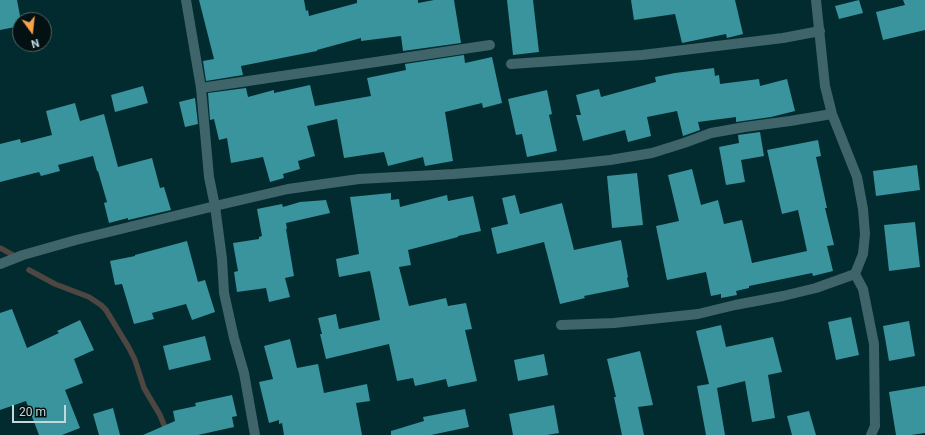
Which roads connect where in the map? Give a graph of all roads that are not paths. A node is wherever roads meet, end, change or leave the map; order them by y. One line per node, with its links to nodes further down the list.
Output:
1 (186, 0): 6 (street)
2 (816, 0): 3 (street)
3 (820, 31): 5 (street); 7 (street)
4 (490, 45): 6 (street)
5 (511, 64)
6 (200, 88): 8 (street)
7 (832, 114): 8 (street); 10 (street)
8 (214, 206): 9 (street); 12 (street)
9 (0, 264)
10 (855, 274): 11 (street); 13 (street)
11 (561, 325)
12 (255, 435)
13 (871, 435)

